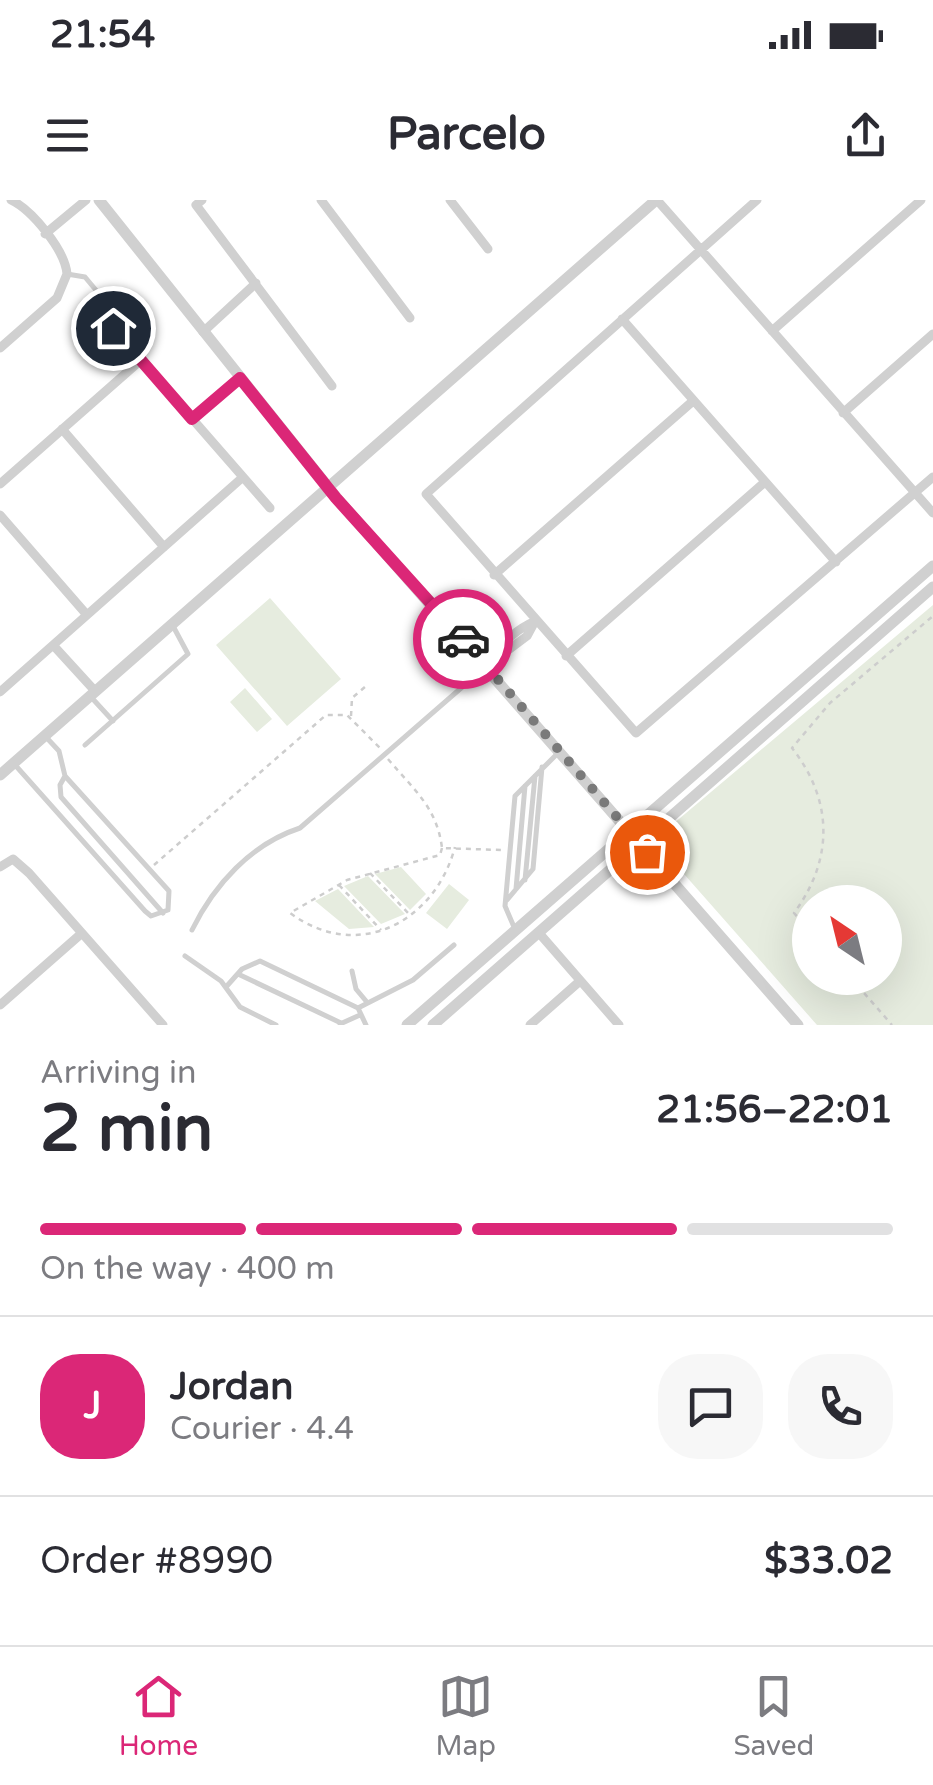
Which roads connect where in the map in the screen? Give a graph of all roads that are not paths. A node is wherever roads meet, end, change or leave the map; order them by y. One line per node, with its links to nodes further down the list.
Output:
1 (11, 200): 11 (street)
2 (86, 200): 11 (street)
3 (99, 200): 20 (street)
4 (322, 200): 17 (street)
5 (450, 200): 12 (street)
6 (657, 200): 13 (street); 35 (street)
7 (757, 200): 13 (street)
8 (923, 200): 10 (street); 21 (street)
9 (199, 203): 15 (street)
10 (933, 210)
11 (45, 234): 14 (street)
12 (488, 250)
13 (701, 250): 18 (street); 21 (street)
14 (67, 274): 16 (lane); 23 (street)
15 (256, 284): 20 (street); 26 (street)
16 (110, 307)
17 (410, 318)
18 (622, 319): 27 (street); 43 (street)
19 (113, 328): 24 (street)
20 (203, 332): 25 (street)
21 (772, 332): 28 (street)
22 (933, 334): 28 (street)
23 (0, 348)
24 (141, 360): 29 (street); 30 (street)
25 (240, 378): 29 (street); 35 (street)
26 (332, 386)
27 (692, 401): 33 (street); 43 (street)
28 (843, 412): 36 (street)
29 (192, 419): 31 (street)
30 (62, 429): 34 (street); 40 (street)
31 (244, 477): 37 (street); 40 (street)
32 (933, 477): 36 (street)
33 (765, 482): 41 (street); 49 (street)
34 (0, 484)
35 (326, 486): 47 (street); 50 (street)
36 (915, 493): 38 (street); 41 (street)
37 (270, 508)
38 (933, 513)
39 (0, 515): 45 (street)
40 (164, 547): 45 (street)
41 (836, 562): 49 (street)
42 (933, 566): 65 (street)
43 (494, 575): 46 (street)
44 (933, 587): 66 (street)
45 (87, 615): 48 (street)
46 (535, 622): 49 (street); 50 (street)
47 (172, 623): 54 (street); 55 (lane)
48 (53, 645): 52 (street); 54 (street)
49 (566, 656)
50 (486, 667): 58 (street); 73 (lane)
51 (0, 671): 52 (street)
52 (10, 682): 53 (street)
53 (0, 692)
54 (93, 693): 55 (lane); 56 (street)
55 (113, 720): 57 (lane)
56 (45, 736): 59 (street); 63 (lane)
57 (85, 745)
58 (559, 752): 60 (lane); 65 (street)
59 (14, 763): 61 (street); 71 (lane)
60 (542, 767): 62 (lane); 68 (lane)
61 (0, 774)
62 (535, 774): 64 (lane); 68 (lane)
63 (65, 776): 71 (lane); 71 (lane)
64 (525, 782): 69 (lane); 70 (lane)
65 (628, 832): 66 (street); 72 (street)
66 (640, 844): 75 (street); 95 (street)
67 (0, 867): 74 (street)
68 (524, 882): 69 (lane)
69 (515, 892): 70 (lane)
70 (505, 902): 72 (lane)
71 (163, 913)
72 (516, 929): 91 (street)
73 (192, 930)
74 (82, 933): 83 (street); 85 (street)
75 (539, 933): 80 (street); 92 (street)
76 (454, 945): 82 (lane)
77 (186, 956): 81 (lane)
78 (352, 971): 82 (lane)
79 (238, 974): 81 (lane); 84 (lane); 86 (lane)
80 (580, 981): 93 (street); 94 (street)
81 (226, 987): 89 (lane)
82 (366, 1001): 84 (lane)
83 (0, 1004)
84 (359, 1012): 86 (lane); 90 (lane)
85 (154, 1015): 87 (street); 88 (street)
86 (340, 1024)
87 (143, 1025)
88 (164, 1025)
89 (276, 1025)
90 (366, 1025)
91 (407, 1025)
92 (433, 1025)
93 (530, 1025)
94 (619, 1025)
95 (798, 1025)

